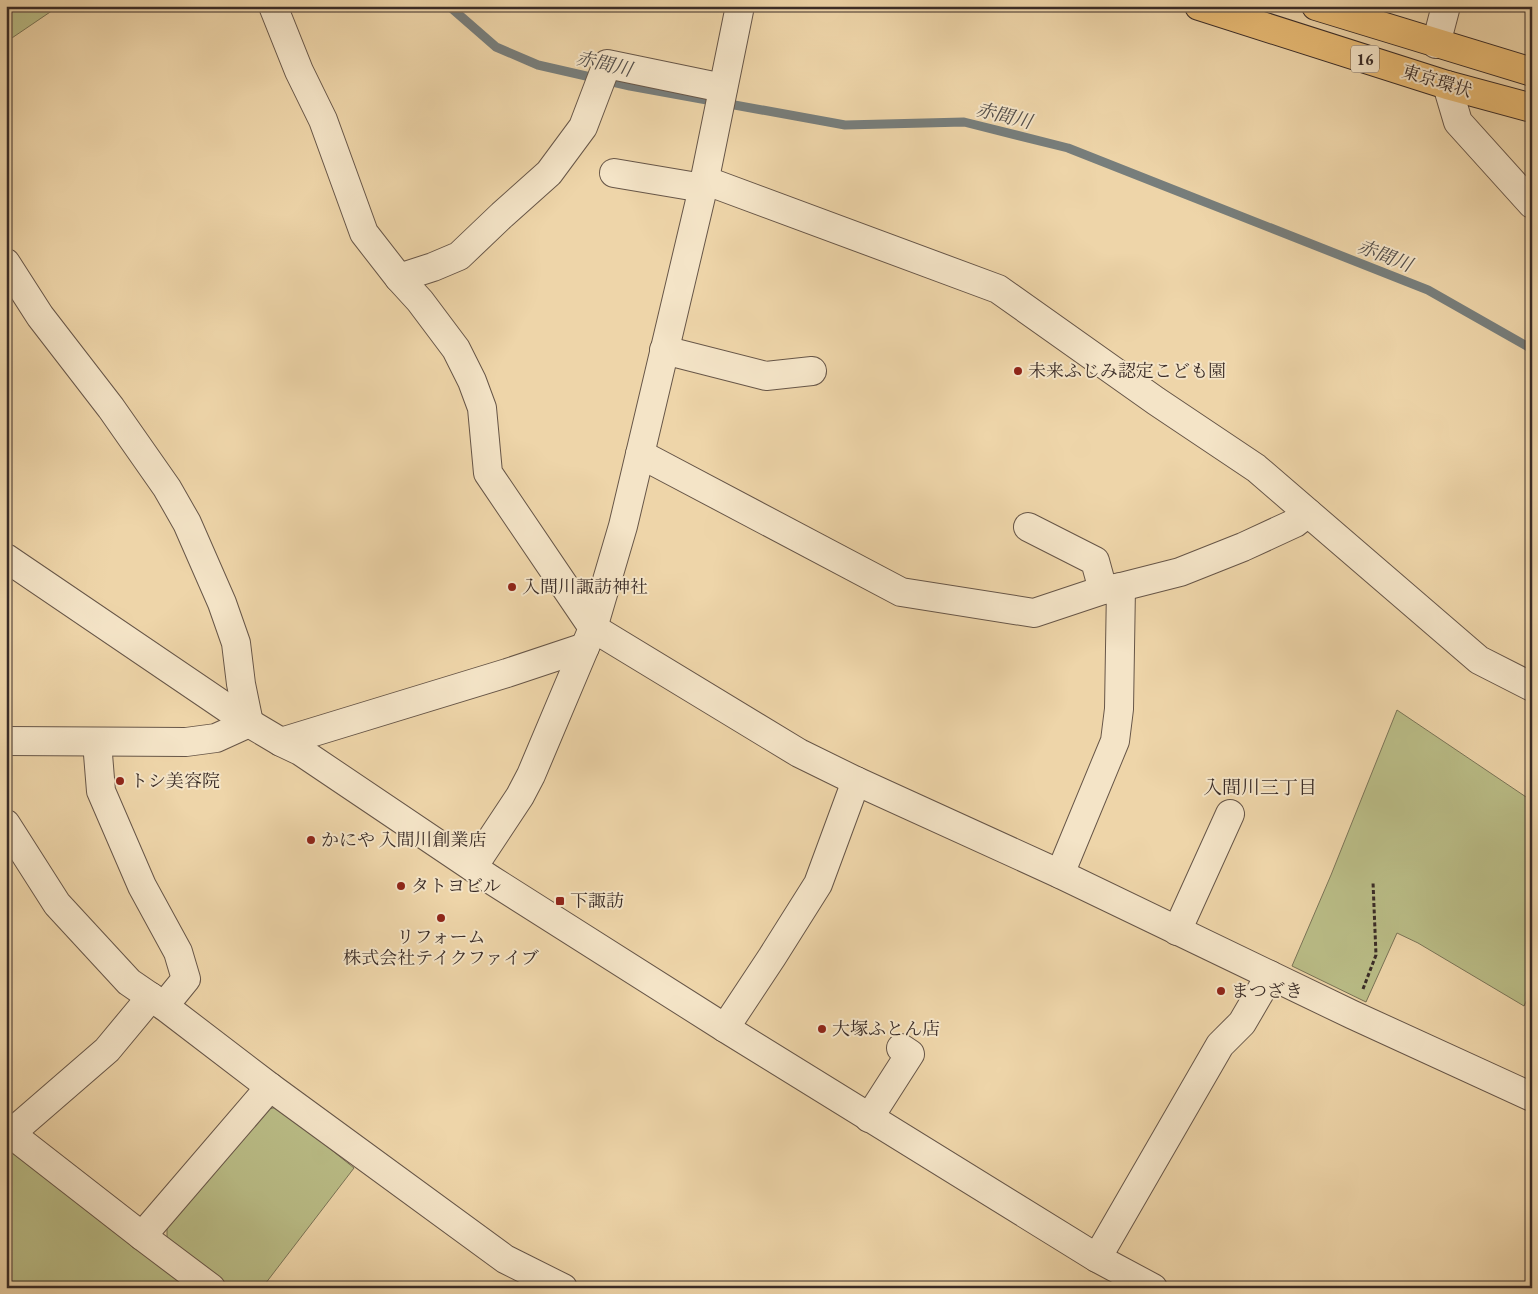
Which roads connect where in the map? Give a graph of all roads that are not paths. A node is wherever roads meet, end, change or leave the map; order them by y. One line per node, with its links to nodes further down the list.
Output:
1 (273, 6): 15 (street)
2 (740, 6): 9 (street)
3 (1199, 6): 8 (highway, 東京環状 / 16)
4 (1316, 6): 6 (highway, 東京環状 / 16)
5 (1446, 6): 6 (street)
6 (1436, 44): 7 (highway, 東京環状 / 16)
7 (1532, 72)
8 (1447, 85): 10 (highway, 東京環状 / 16); 13 (street)
9 (722, 98): 12 (street); 15 (street)
10 (1532, 108)
11 (614, 173): 12 (street)
12 (704, 184): 16 (street); 19 (street)
13 (1532, 204)
14 (6, 263): 25 (street)
15 (399, 278): 23 (street)
16 (664, 350): 17 (street); 18 (street)
17 (812, 371)
18 (640, 454): 22 (street); 23 (street)
19 (1308, 513): 22 (street); 24 (street)
20 (1028, 527): 22 (street)
21 (6, 558): 25 (street)
22 (1112, 588): 33 (street)
23 (589, 638): 28 (street); 29 (street); 32 (street)
24 (1532, 687)
25 (249, 723): 27 (street); 28 (street)
26 (6, 740): 27 (street)
27 (97, 742): 36 (street)
28 (281, 742): 32 (street)
29 (856, 781): 33 (street); 37 (street)
30 (1230, 814): 34 (street)
31 (6, 824): 36 (street)
32 (473, 867): 37 (street)
33 (1060, 874): 34 (street)
34 (1177, 931): 35 (street)
35 (1270, 975): 40 (street); 44 (street)
36 (157, 1001): 39 (street); 42 (street)
37 (725, 1028): 41 (street)
38 (901, 1048): 41 (street)
39 (270, 1087): 43 (street); 46 (street)
40 (1532, 1097)
41 (869, 1118): 44 (street)
42 (8, 1132): 43 (street)
43 (142, 1236): 45 (street)
44 (1097, 1258): 47 (street)
45 (211, 1288)
46 (562, 1288)
47 (1154, 1288)

